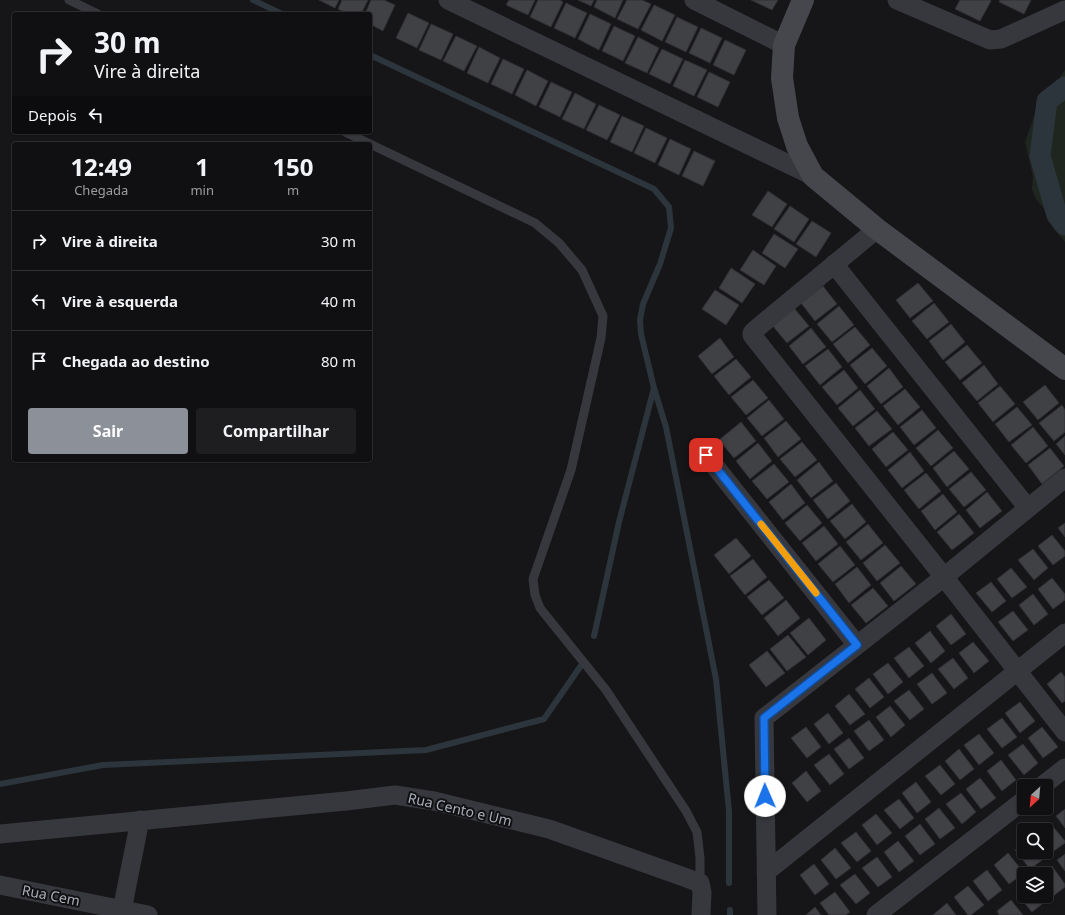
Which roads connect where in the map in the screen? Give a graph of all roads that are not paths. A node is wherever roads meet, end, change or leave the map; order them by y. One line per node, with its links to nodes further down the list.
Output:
1 (69, 0): 8 (lane)
2 (448, 0): 13 (street)
3 (694, 0): 9 (street)
4 (803, 0): 9 (street)
5 (897, 0): 6 (street)
6 (927, 6): 7 (street)
7 (1061, 8)
8 (94, 12)
9 (784, 45): 13 (street)
10 (349, 134): 11 (lane)
11 (366, 142)
12 (372, 145): 31 (lane)
13 (813, 176): 14 (street)
14 (877, 229): 15 (street); 16 (street)
15 (834, 264): 19 (street); 20 (street)
16 (1065, 369)
17 (706, 455): 22 (street)
18 (1065, 478): 19 (street)
19 (1028, 507): 20 (street)
20 (944, 577): 22 (street); 23 (street)
21 (1065, 633): 23 (street)
22 (857, 645): 30 (street)
23 (1017, 671): 24 (street); 30 (street)
24 (1065, 732)
25 (1065, 768): 26 (street)
26 (1051, 779)
27 (1017, 805): 37 (street)
28 (140, 820): 29 (street, Rua Cento e Um); 31 (street, Rua Cento e Um); 33 (street)
29 (0, 834)
30 (766, 872): 36 (street)
31 (700, 883): 35 (street)
32 (0, 885): 33 (street, Rua Cem)
33 (122, 910): 34 (street, Rua Cem)
34 (148, 915)
35 (701, 915)
36 (766, 915)
37 (876, 915)

